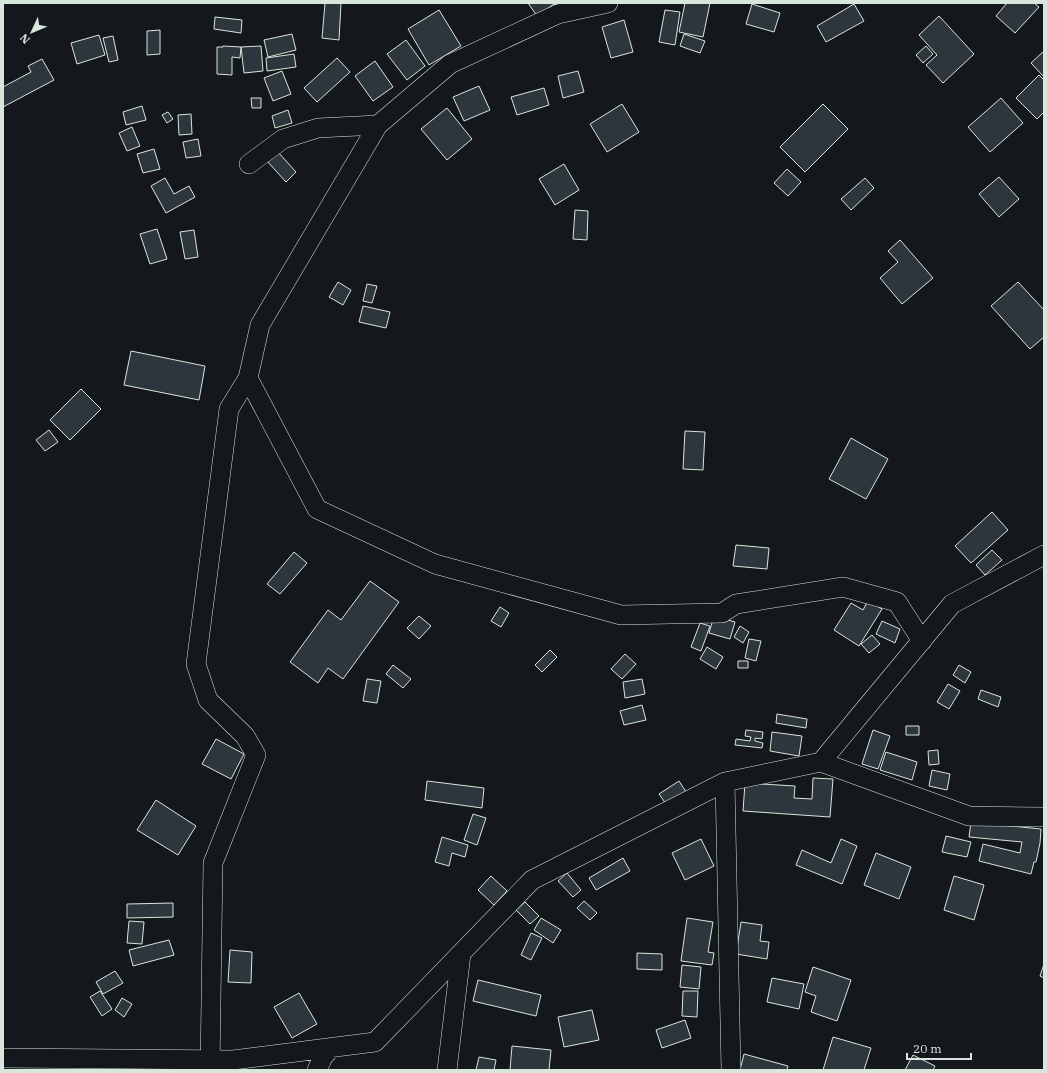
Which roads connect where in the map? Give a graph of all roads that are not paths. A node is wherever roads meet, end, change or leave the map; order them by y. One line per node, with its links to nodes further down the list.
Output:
1 (608, 3): 2 (street)
2 (378, 125): 3 (street); 4 (street)
3 (249, 164)
4 (248, 378): 6 (street); 13 (street)
5 (1044, 555): 6 (street)
6 (922, 641): 7 (street)
7 (821, 762): 8 (street); 9 (street)
8 (725, 782): 10 (street); 16 (street)
9 (1044, 817)
10 (460, 954): 11 (street); 15 (street)
11 (332, 1048): 13 (street); 14 (street)
12 (3, 1058): 13 (street)
13 (210, 1065)
14 (317, 1070)
15 (447, 1070)
16 (731, 1070)

